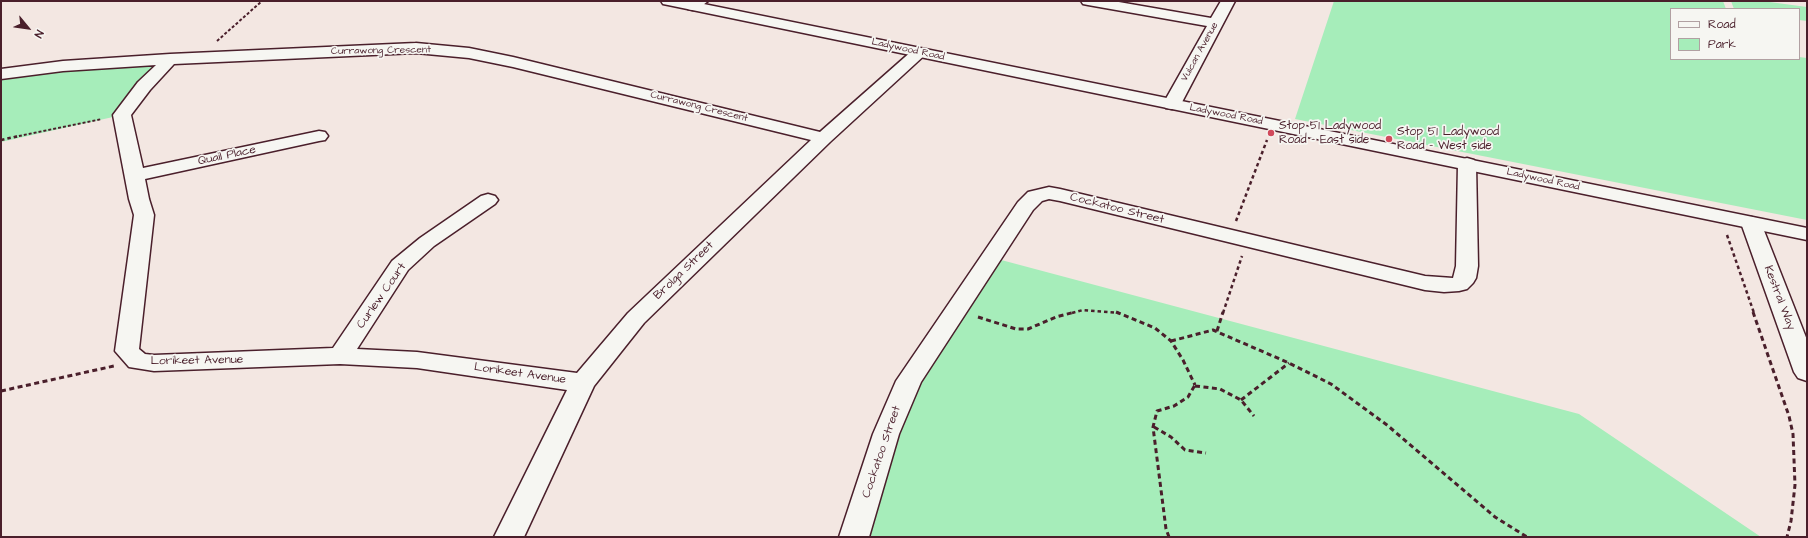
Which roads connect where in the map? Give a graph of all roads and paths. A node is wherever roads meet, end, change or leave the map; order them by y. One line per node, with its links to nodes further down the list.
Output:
1 (262, 1): 8 (path)
2 (668, 1): 5 (street, Ladywood Road)
3 (1088, 1): 6 (street)
4 (1228, 1): 6 (street, Vulcan Avenue)
5 (697, 3): 7 (street, Ladywood Road)
6 (1215, 23): 11 (street, Vulcan Avenue)
7 (920, 53): 11 (street, Ladywood Road); 14 (street, Brolga Street)
8 (197, 58): 9 (street, Currawong Crescent); 14 (street, Currawong Crescent)
9 (170, 59): 10 (street, Currawong Crescent); 12 (street)
10 (1, 74)
11 (1172, 104): 16 (street, Ladywood Road)
12 (122, 115): 15 (path); 17 (street, Lorikeet Avenue)
13 (319, 136): 17 (street, Quail Place)
14 (824, 138): 27 (street, Brolga Street)
15 (1, 140)
16 (1467, 164): 19 (street, Ladywood Road); 21 (street, Cockatoo Street)
17 (135, 175): 24 (street, Lorikeet Avenue)
18 (488, 200): 23 (street, Curlew Court)
19 (1754, 231): 20 (street, Ladywood Road); 26 (street, Kestral Way); 38 (path)
20 (1807, 234)
21 (956, 310): 22 (path); 35 (street, Cockatoo Street)
22 (1171, 341): 25 (path); 28 (path)
23 (340, 356): 24 (street, Lorikeet Avenue); 27 (street, Lorikeet Avenue)
24 (138, 361): 29 (path)
25 (1289, 363): 30 (path); 37 (path)
26 (1807, 372)
27 (583, 383): 34 (street, Brolga Street)
28 (1195, 386): 30 (path); 32 (path)
29 (1, 391)
30 (1241, 400): 31 (path)
31 (1254, 416)
32 (1153, 427): 33 (path); 36 (path)
33 (1206, 453)
34 (509, 537)
35 (854, 537)
36 (1169, 537)
37 (1527, 537)
38 (1787, 537)

